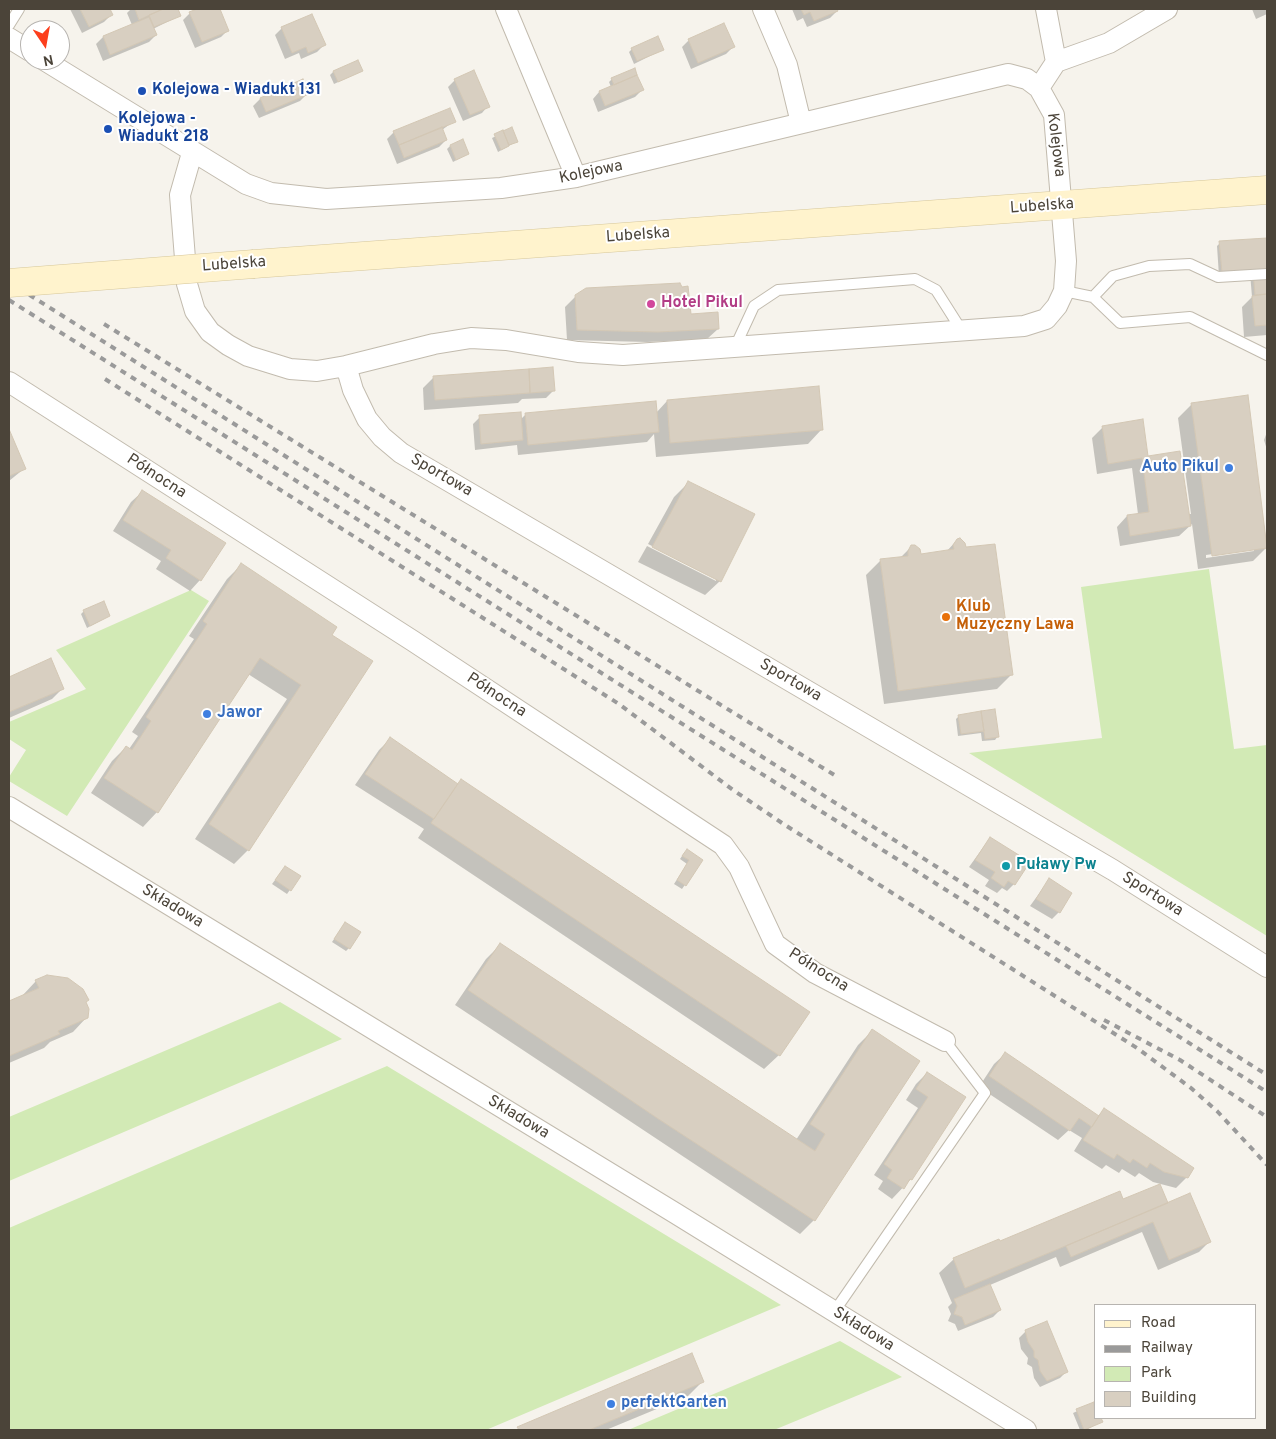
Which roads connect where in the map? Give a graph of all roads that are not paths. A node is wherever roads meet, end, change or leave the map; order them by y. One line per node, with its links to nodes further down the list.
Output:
1 (19, 9): 6 (lane)
2 (506, 9): 14 (street)
3 (763, 9): 12 (street)
4 (1046, 9): 9 (street)
5 (1167, 9): 9 (street)
6 (9, 25)
7 (9, 38): 8 (street)
8 (20, 45)
9 (1056, 62): 11 (street)
10 (60, 70): 13 (street, Kolejowa)
11 (1040, 88): 12 (street, Kolejowa); 16 (street, Kolejowa)
12 (801, 123): 14 (street, Kolejowa)
13 (192, 153): 14 (street, Kolejowa); 24 (street)
14 (576, 177)
15 (1267, 190): 16 (main road, Lubelska)
16 (1062, 205): 18 (main road, Lubelska, bridge); 19 (street, Kolejowa)
17 (1267, 274): 20 (lane)
18 (9, 283)
19 (1064, 291): 20 (lane); 21 (street)
20 (1093, 297): 23 (lane)
21 (962, 331): 22 (street); 22 (lane)
22 (735, 348): 24 (street)
23 (1267, 356)
24 (346, 366): 27 (street, Sportowa)
25 (9, 382): 28 (street, Północna)
26 (9, 807): 29 (street, Składowa)
27 (1266, 963)
28 (945, 1041): 29 (lane)
29 (834, 1312): 30 (street, Składowa)
30 (1026, 1430)

